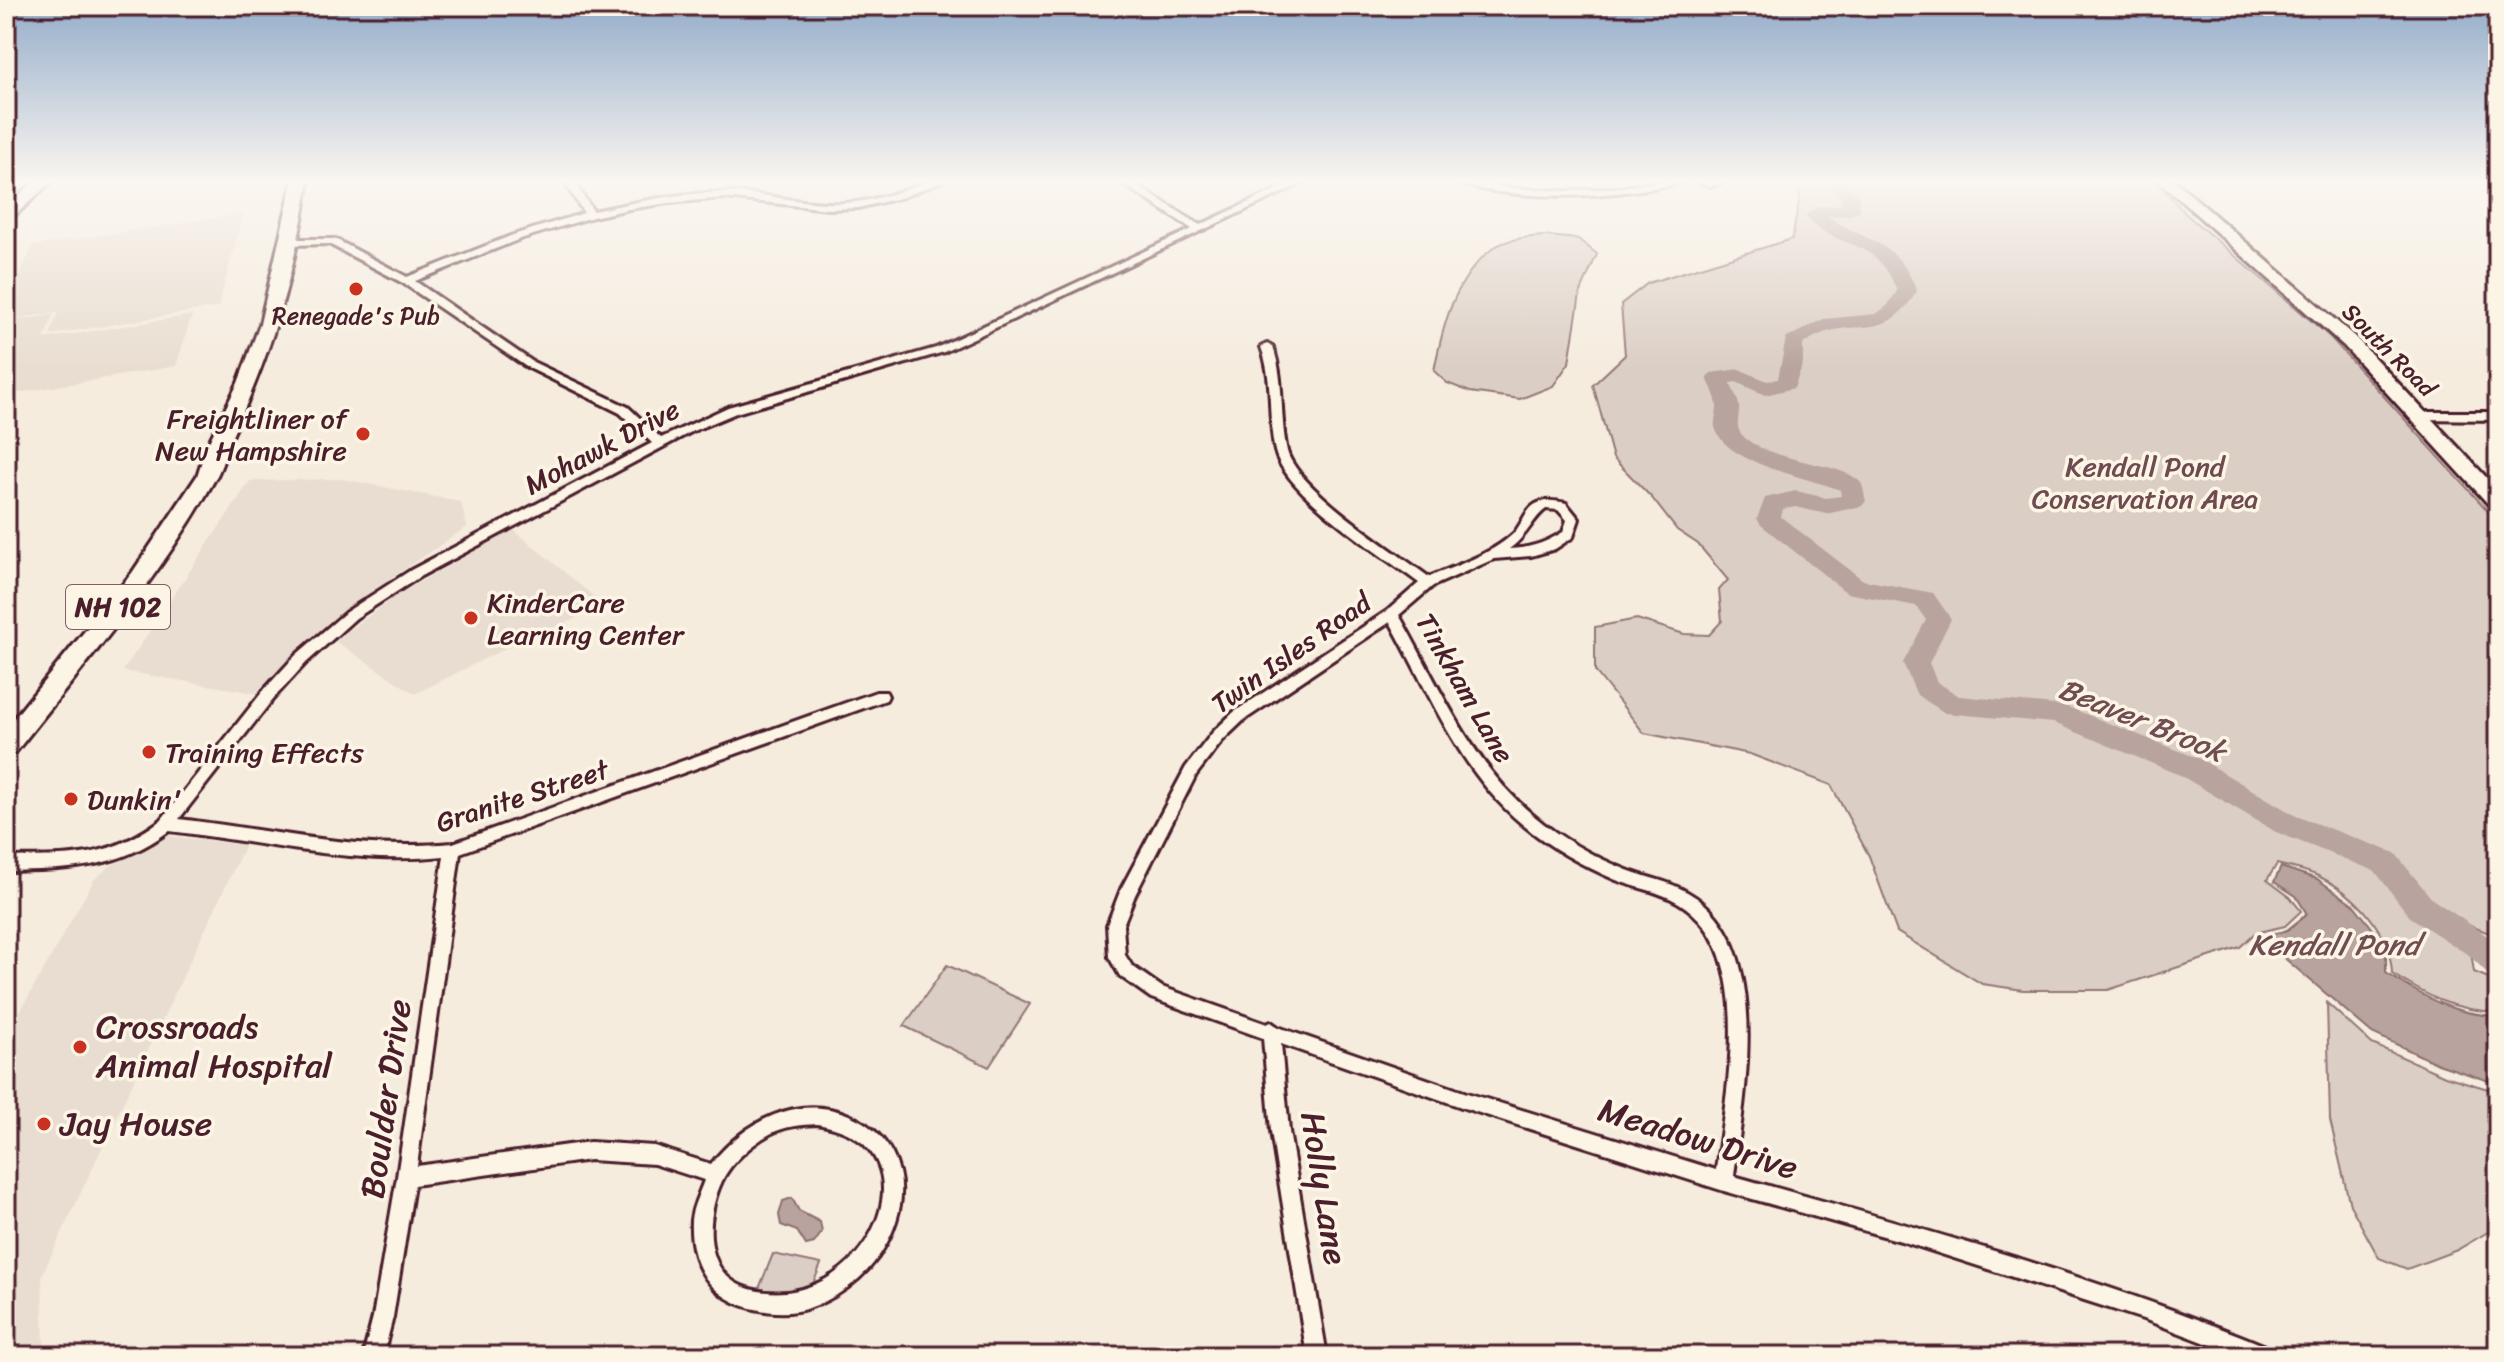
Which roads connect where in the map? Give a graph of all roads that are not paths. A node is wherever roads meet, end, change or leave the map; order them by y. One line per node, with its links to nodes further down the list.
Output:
1 (289, 244): 11 (main road, NH 102)
2 (336, 244): 6 (street)
3 (497, 244): 6 (street)
4 (1168, 244): 10 (street, Mohawk Drive)
5 (2238, 244): 8 (street, South Road)
6 (407, 281): 10 (street)
7 (1267, 347): 14 (street)
8 (2421, 416): 9 (street); 12 (street, South Road)
9 (2498, 416)
10 (660, 444): 19 (street, Mohawk Drive)
11 (212, 456): 17 (main road, NH 102); 18 (main road, NH 102)
12 (2498, 502)
13 (1492, 555): 13 (street, Twin Isles Road); 14 (street, Twin Isles Road)
14 (1428, 583): 15 (street, Twin Isles Road)
15 (1392, 614): 22 (street, Twin Isles Road); 26 (street, Tinkham Lane)
16 (881, 696): 20 (street, Granite Street)
17 (6, 721)
18 (6, 746)
19 (166, 824): 20 (street, Granite Street); 21 (street, Mohawk Drive)
20 (453, 849): 25 (street, Boulder Drive)
21 (6, 864)
22 (1122, 965): 23 (street, Meadow Drive)
23 (1271, 1030): 26 (street, Meadow Drive); 28 (street, Holly Lane)
24 (715, 1174): 24 (street); 25 (street)
25 (406, 1177): 27 (street, Boulder Drive)
26 (1724, 1182): 29 (street, Meadow Drive)
27 (373, 1356)
28 (1317, 1356)
29 (2266, 1356)

